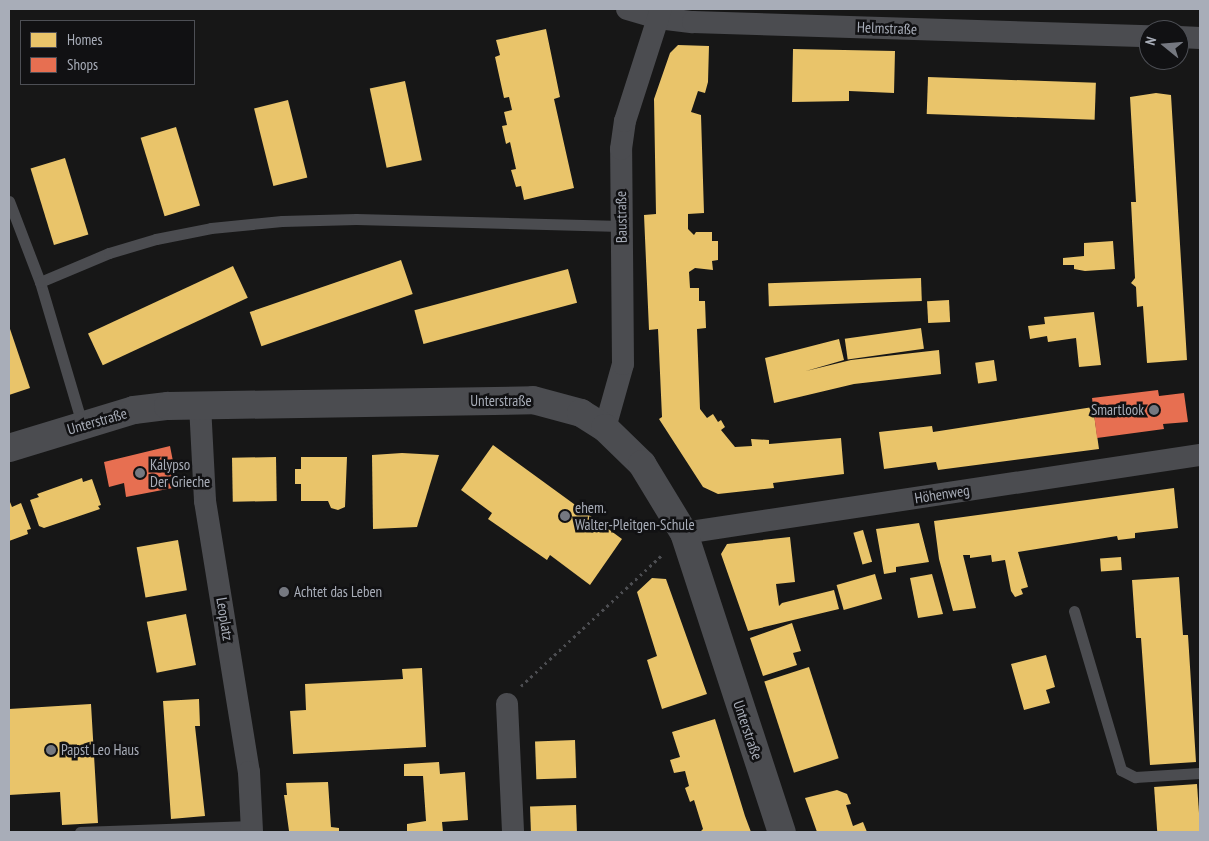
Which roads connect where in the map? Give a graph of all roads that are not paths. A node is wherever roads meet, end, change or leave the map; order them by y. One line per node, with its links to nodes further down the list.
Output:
1 (627, 9): 2 (street, Helmstraße)
2 (660, 14): 3 (street, Helmstraße); 5 (street, Baustraße)
3 (1139, 36)
4 (9, 201): 6 (lane)
5 (621, 226): 6 (lane); 9 (street, Baustraße)
6 (40, 282): 8 (lane)
7 (200, 405): 8 (street, Unterstraße); 9 (street, Unterstraße); 16 (street, Leoplatz)
8 (82, 424): 10 (street, Unterstraße)
9 (605, 428): 12 (street, Unterstraße)
10 (9, 448)
11 (1200, 455): 12 (street, Höhenweg)
12 (684, 533): 19 (street, Unterstraße)
13 (1074, 611): 15 (lane)
14 (507, 704): 18 (street)
15 (1200, 773)
16 (252, 829): 17 (lane)
17 (80, 832)
18 (513, 832)
19 (782, 832)

